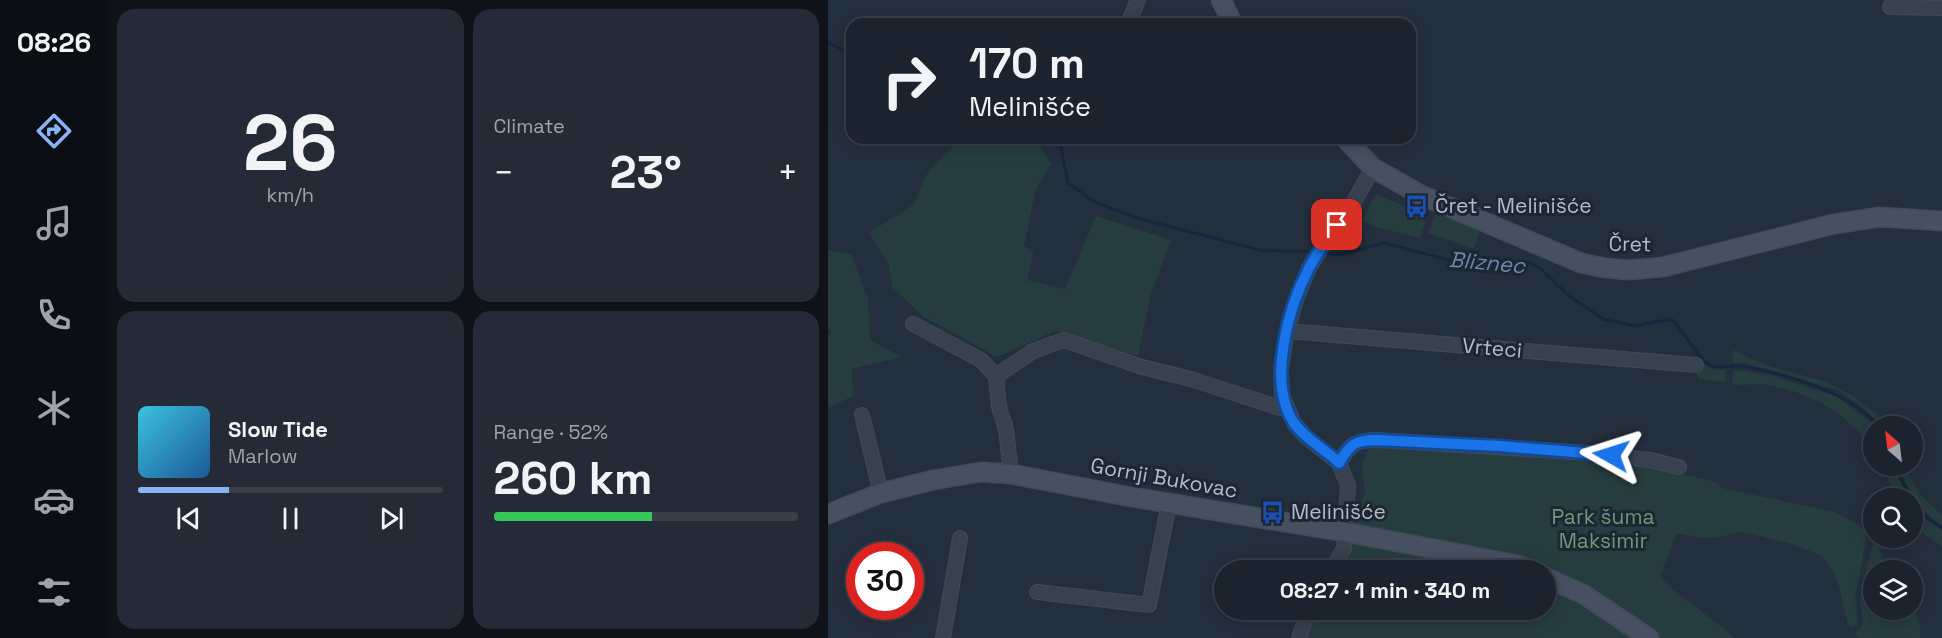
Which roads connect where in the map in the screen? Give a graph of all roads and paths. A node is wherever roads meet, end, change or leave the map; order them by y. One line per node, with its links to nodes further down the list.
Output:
1 (1138, 0): 5 (street)
2 (1221, 0): 6 (street)
3 (1890, 7): 4 (street)
4 (1942, 8)
5 (1130, 18)
6 (1230, 18)
7 (1351, 144): 8 (street, Čret)
8 (1373, 168): 9 (street, Čret); 11 (street)
9 (1942, 221)
10 (913, 324): 13 (street)
11 (1287, 331): 12 (street, Vrteci); 14 (street)
12 (1696, 365)
13 (996, 376): 14 (street); 18 (street)
14 (1286, 407): 16 (street)
15 (862, 415): 19 (street)
16 (1339, 463): 17 (street); 22 (street)
17 (1679, 467)
18 (1011, 474): 19 (street, Gornji Bukovac); 20 (street, Gornji Bukovac)
19 (881, 493): 21 (street, Gornji Bukovac)
20 (1169, 503): 22 (street, Gornji Bukovac); 27 (street)
21 (828, 514)
22 (1346, 532): 24 (street); 25 (street, Gornji Bukovac)
23 (960, 538): 29 (street)
24 (1337, 560)
25 (1492, 560)
26 (1556, 582): 31 (street)
27 (1037, 592)
28 (1305, 620): 30 (street)
29 (943, 638)
30 (1299, 638)
31 (1649, 638)

